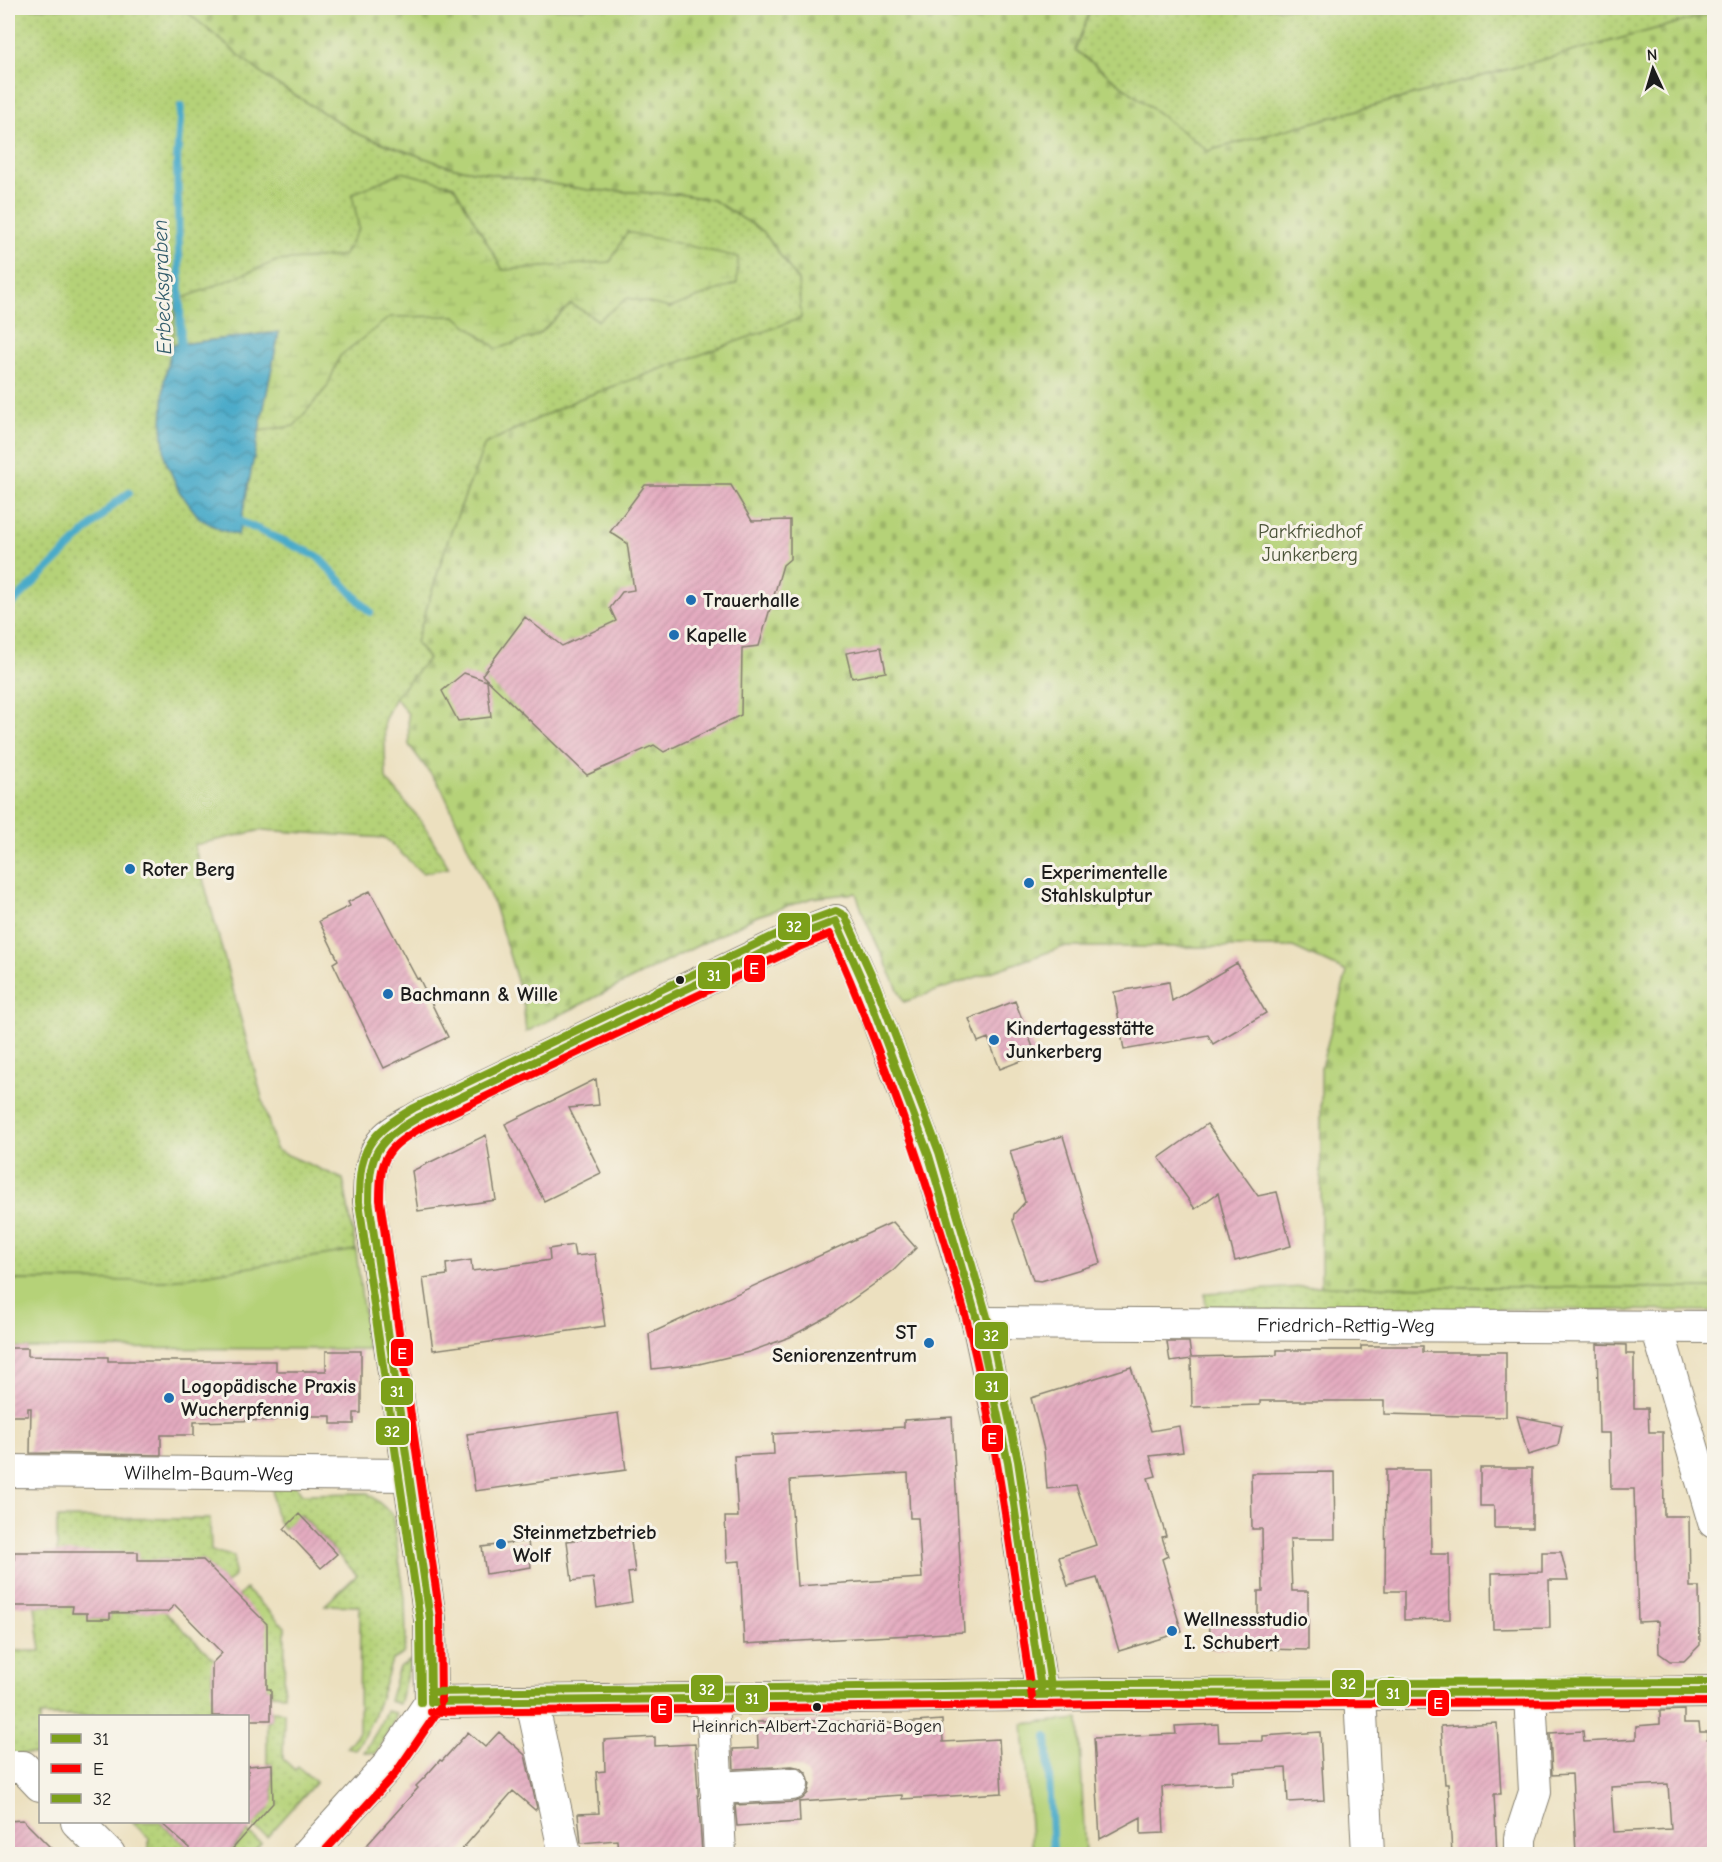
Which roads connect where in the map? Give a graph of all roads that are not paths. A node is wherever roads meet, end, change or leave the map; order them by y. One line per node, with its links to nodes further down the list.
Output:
1 (978, 1323): 2 (street, Friedrich-Rettig-Weg); 5 (street); 10 (street)
2 (1657, 1327): 3 (street, Friedrich-Rettig-Weg); 6 (street)
3 (1714, 1327)
4 (8, 1471): 5 (street, Wilhelm-Baum-Weg)
5 (410, 1475): 12 (street)
6 (1714, 1518)
7 (1714, 1692): 9 (street)
8 (1360, 1694): 9 (street); 10 (street); 24 (street)
9 (1530, 1694): 19 (street)
10 (1042, 1695): 11 (street)
11 (712, 1700): 13 (street); 17 (street)
12 (431, 1702): 13 (street); 21 (street)
13 (532, 1702): 22 (street)
14 (8, 1767): 15 (street)
15 (39, 1784)
16 (792, 1784): 17 (street)
17 (716, 1788): 23 (street)
18 (78, 1823): 20 (street)
19 (1520, 1846)
20 (109, 1854)
21 (308, 1854)
22 (566, 1854)
23 (720, 1854)
24 (1368, 1854)

